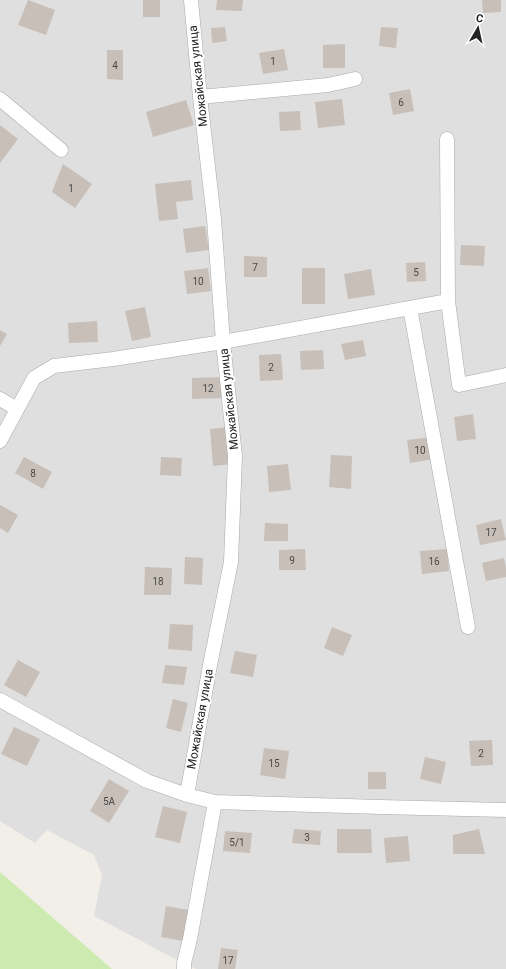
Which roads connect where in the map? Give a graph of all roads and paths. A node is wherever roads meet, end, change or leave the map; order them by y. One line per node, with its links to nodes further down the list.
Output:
1 (191, 0): 3 (street, Можайская улица)
2 (355, 79): 3 (street)
3 (200, 97): 9 (street, Можайская улица)
4 (0, 99): 6 (street)
5 (447, 139): 7 (street)
6 (61, 150)
7 (448, 301): 8 (street); 10 (street)
8 (410, 308): 9 (street); 14 (street)
9 (223, 342): 12 (street); 16 (street, Можайская улица)
10 (506, 375)
11 (0, 399): 12 (street)
12 (17, 409): 13 (street)
13 (0, 441)
14 (468, 627)
15 (0, 700): 16 (street)
16 (187, 794): 17 (street)
17 (214, 802): 18 (street); 19 (street)
18 (506, 810)
19 (184, 969)

